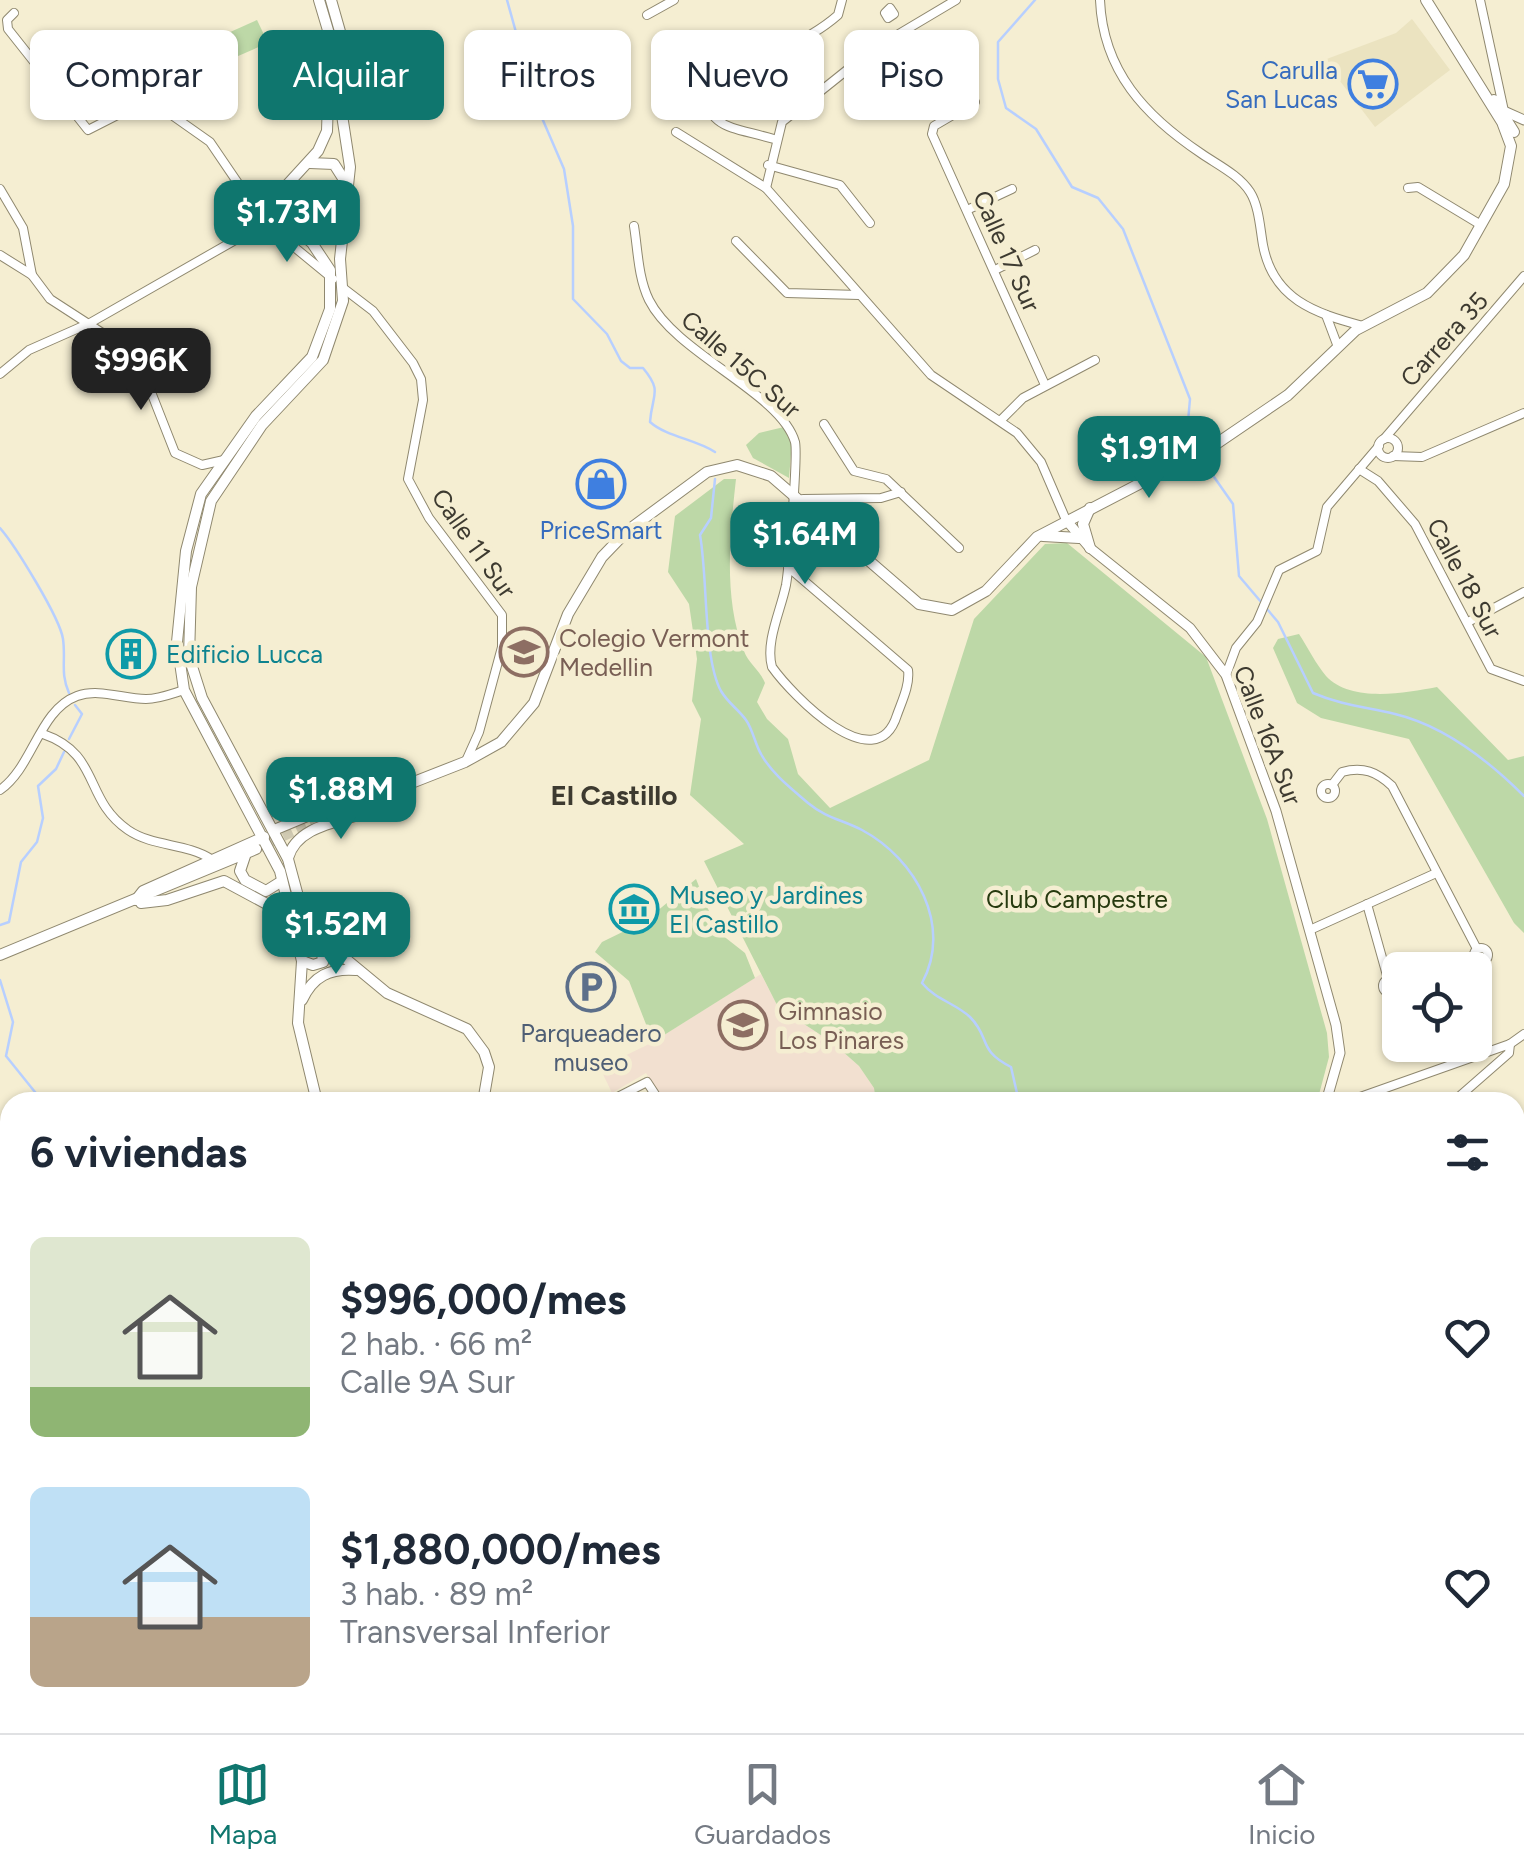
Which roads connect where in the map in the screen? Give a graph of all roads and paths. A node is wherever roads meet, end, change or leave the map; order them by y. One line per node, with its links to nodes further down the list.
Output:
1 (319, 0): 25 (main road)
2 (331, 0): 28 (main road)
3 (674, 0): 10 (street)
4 (842, 0): 12 (street)
5 (956, 0): 14 (street)
6 (1100, 0): 53 (street)
7 (1423, 0): 16 (main road)
8 (1480, 0): 17 (street)
9 (14, 13): 37 (street)
10 (648, 15)
11 (890, 18): 13 (street)
12 (813, 30)
13 (896, 30)
14 (901, 30)
15 (844, 73): 24 (street)
16 (1480, 90): 17 (main road); 27 (main road)
17 (1496, 95): 18 (main road)
18 (1504, 112): 21 (street); 23 (main road)
19 (714, 120): 24 (street)
20 (944, 120): 34 (street, Calle 17 Sur)
21 (1524, 122): 23 (main road)
22 (676, 132): 29 (street, Calle 16A Sur)
23 (1515, 136): 27 (main road)
24 (774, 139): 26 (street)
25 (309, 163): 28 (main road); 33 (main road)
26 (768, 165): 29 (street); 38 (street)
27 (1504, 184): 39 (main road)
28 (348, 186): 35 (main road)
29 (766, 188): 49 (street, Calle 16A Sur)
30 (1408, 188): 39 (street)
31 (0, 189): 46 (street)
32 (1012, 189): 34 (street)
33 (280, 203): 36 (main road); 37 (street)
34 (967, 210): 45 (street, Calle 17 Sur)
35 (344, 219): 41 (main road); 50 (main road)
36 (287, 222): 37 (street); 41 (main road)
37 (265, 223): 48 (street); 54 (street)
38 (870, 223)
39 (1481, 225): 55 (main road)
40 (634, 226): 68 (street, Calle 15C Sur)
41 (299, 232): 48 (main road)
42 (736, 241): 52 (street)
43 (1035, 250): 45 (street)
44 (0, 256): 46 (street)
45 (995, 270): 59 (street, Calle 17 Sur)
46 (32, 275): 54 (street)
47 (1524, 276): 63 (street, Carrera 35)
48 (332, 279): 64 (main road)
49 (852, 286): 51 (street, Calle 16A Sur); 52 (street)
50 (343, 288): 83 (main road); 86 (street, Calle 11 Sur)
51 (860, 295): 52 (street); 61 (street, Calle 16A Sur)
52 (846, 296)
53 (1326, 315): 55 (street); 56 (street)
54 (90, 323): 58 (street); 66 (street)
55 (1362, 326): 56 (main road)
56 (1338, 347): 72 (main road)
57 (1096, 360): 59 (street)
58 (0, 374)
59 (1045, 386): 61 (street)
60 (1524, 413): 63 (street)
61 (1001, 420): 74 (street, Calle 16A Sur)
62 (824, 424): 69 (street)
63 (1389, 448): 65 (street, Carrera 35)
64 (224, 460): 66 (street); 67 (main road)
65 (1366, 464): 81 (street, Calle 18 Sur); 82 (street, Carrera 35)
66 (202, 466): 67 (street)
67 (212, 477): 83 (main road)
68 (789, 483): 70 (main road); 79 (street, Calle 15C Sur); 88 (main road)
69 (901, 492): 71 (street); 77 (street)
70 (803, 500): 71 (street); 73 (main road)
71 (825, 500): 73 (street)
72 (1090, 508): 74 (main road); 78 (main road)
73 (815, 510): 75 (main road)
74 (1066, 520): 75 (main road); 76 (street, Calle 16A Sur)
75 (1037, 537): 76 (main road)
76 (1078, 538): 78 (street, Calle 16A Sur)
77 (960, 548)
78 (1090, 548): 82 (street, Calle 16A Sur)
79 (788, 567): 79 (street, Calle 15C Sur)
80 (1524, 592): 81 (street)
81 (1468, 622): 84 (street, Calle 18 Sur)
82 (1226, 674): 102 (street, Calle 16A Sur)
83 (186, 675): 85 (main road); 94 (main road)
84 (1524, 681)
85 (184, 690): 87 (street); 94 (main road)
86 (479, 732): 88 (street); 89 (street, Calle 11 Sur)
87 (43, 734): 92 (street); 96 (street)
88 (494, 748): 89 (main road)
89 (465, 762): 91 (main road)
90 (1332, 785): 97 (street)
91 (406, 786): 93 (main road); 94 (main road); 95 (main road)
92 (0, 790)
93 (322, 818)
94 (269, 834): 95 (main road); 96 (main road); 98 (main road)
95 (288, 858): 103 (main road)
96 (211, 859): 99 (main road)
97 (1434, 874): 100 (street); 104 (street)
98 (282, 881): 99 (main road); 101 (main road)
99 (135, 902): 101 (main road); 105 (main road)
100 (1367, 904): 102 (street); 106 (street)
101 (289, 916): 107 (main road)
102 (1312, 929): 116 (street, Calle 16A Sur)
103 (321, 943): 107 (main road); 108 (main road)
104 (1477, 949)
105 (0, 955)
106 (1382, 958)
107 (302, 961): 109 (main road)
108 (359, 970): 109 (main road); 113 (main road)
109 (297, 1010): 112 (main road)
110 (1524, 1034): 111 (street)
111 (1510, 1044): 117 (street); 118 (street)
112 (315, 1092)
113 (485, 1092)
114 (628, 1092): 115 (street)
115 (654, 1092)
116 (1329, 1092)
117 (1374, 1092)
118 (1464, 1092)

